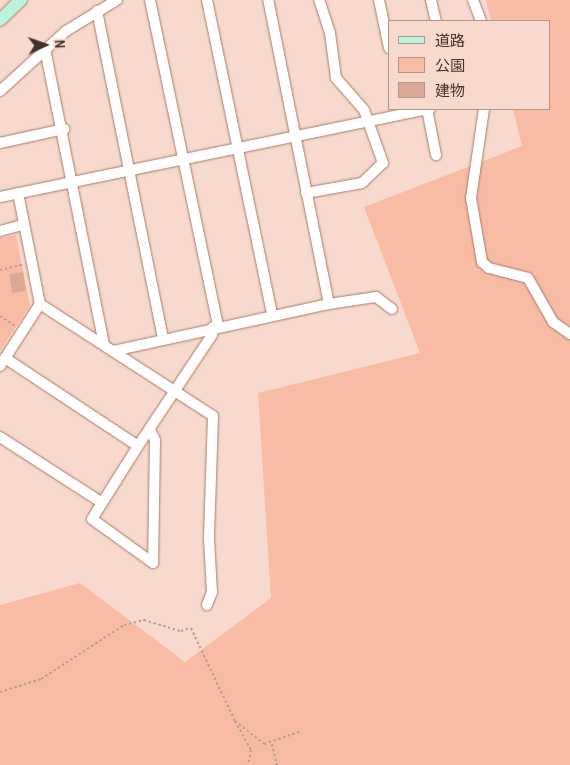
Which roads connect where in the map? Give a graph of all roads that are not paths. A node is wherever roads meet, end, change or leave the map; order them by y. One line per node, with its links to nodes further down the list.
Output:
1 (21, 0): 11 (main road)
2 (117, 0): 10 (street)
3 (150, 0): 27 (street)
4 (207, 0): 25 (street)
5 (268, 0): 23 (street)
6 (319, 0): 21 (street)
7 (379, 0): 14 (street)
8 (432, 0): 12 (street)
9 (473, 0): 13 (street)
10 (97, 11): 15 (street); 28 (street)
11 (0, 20)
12 (436, 20)
13 (481, 20)
14 (388, 43)
15 (46, 50): 16 (street); 22 (street)
16 (0, 91)
17 (416, 110): 20 (street)
18 (429, 110): 26 (street)
19 (484, 110): 40 (street)
20 (402, 111): 21 (street)
21 (369, 121): 23 (street); 31 (street)
22 (64, 130): 24 (street); 29 (street)
23 (295, 135): 25 (street); 31 (street)
24 (0, 143)
25 (238, 147): 27 (street); 38 (street)
26 (436, 155)
27 (183, 158): 28 (street); 39 (street)
28 (129, 170): 29 (street); 41 (street)
29 (75, 181): 30 (street); 42 (street)
30 (18, 193): 32 (street); 33 (street)
31 (306, 193): 36 (street)
32 (0, 197)
33 (23, 225): 34 (street); 35 (street)
34 (0, 231)
35 (40, 304): 42 (street); 44 (street)
36 (329, 304): 37 (street); 38 (street)
37 (392, 309)
38 (272, 314): 39 (street)
39 (216, 326): 41 (street); 45 (street)
40 (570, 334)
41 (164, 337): 43 (street)
42 (104, 344): 43 (street)
43 (113, 351): 45 (street)
44 (3, 362): 48 (street)
45 (174, 392): 46 (street); 50 (street)
46 (150, 429): 48 (street); 49 (street)
47 (0, 437): 49 (street)
48 (138, 446): 49 (street)
49 (101, 502)
50 (207, 605)

